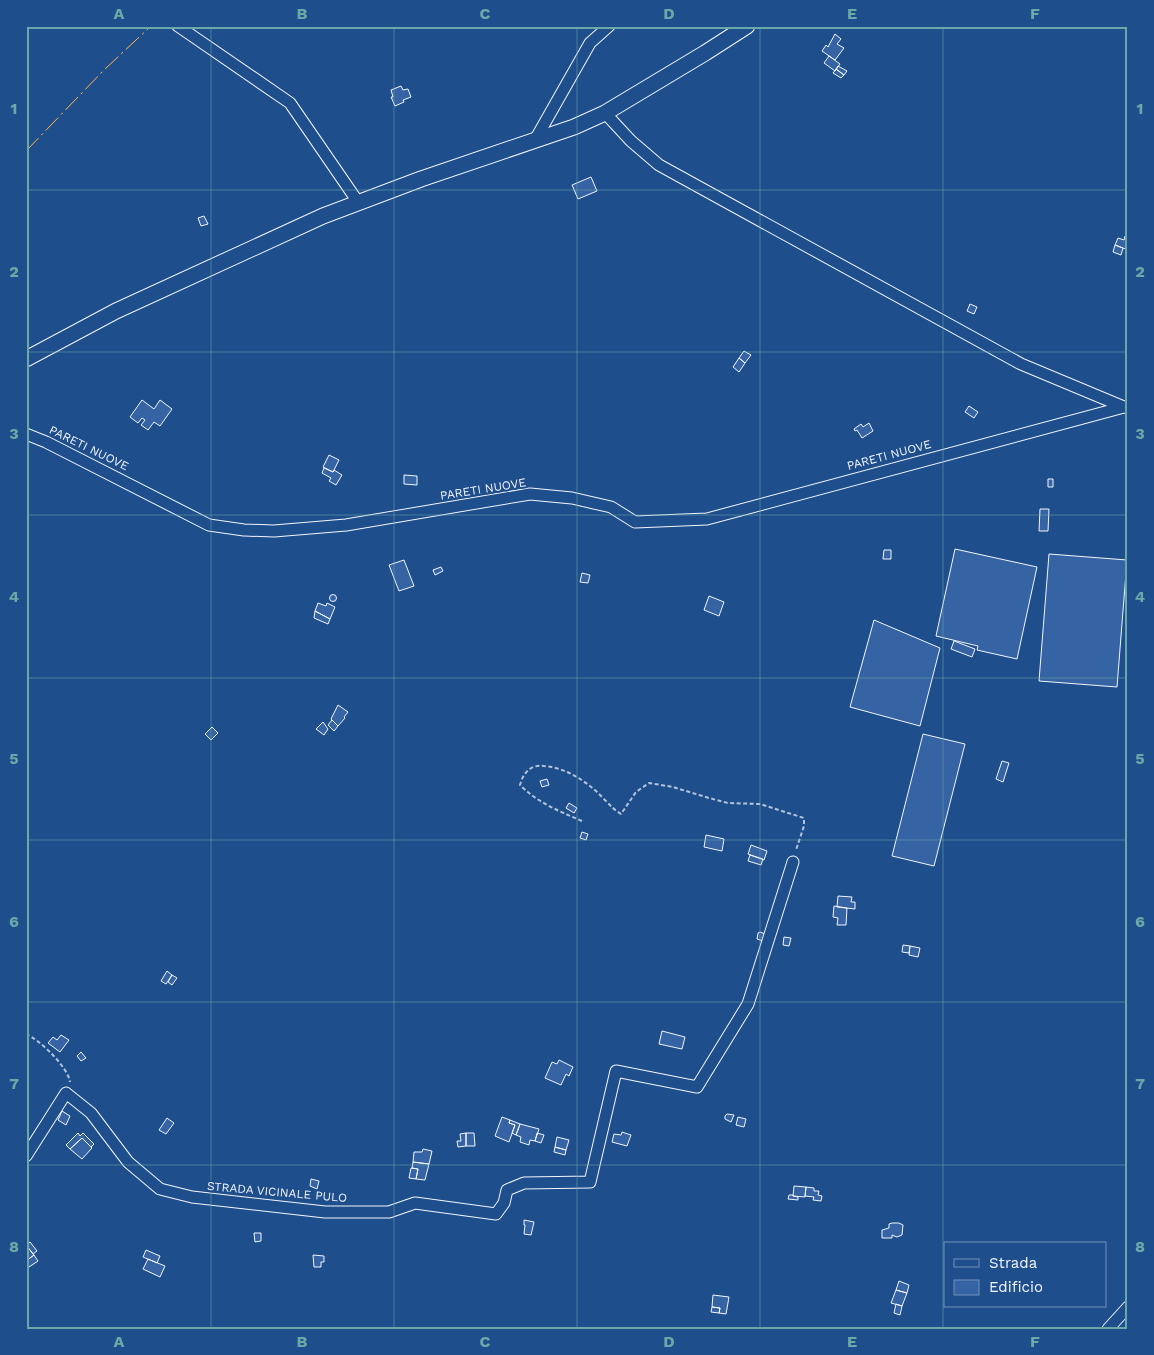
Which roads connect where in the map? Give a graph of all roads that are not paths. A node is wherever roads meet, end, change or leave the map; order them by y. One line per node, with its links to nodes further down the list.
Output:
1 (178, 26): 6 (street)
2 (609, 26): 5 (street)
3 (747, 26): 4 (main road)
4 (605, 114): 5 (main road); 8 (street)
5 (535, 140): 6 (main road)
6 (358, 202): 7 (main road)
7 (26, 359)
8 (1126, 407): 9 (street, PARETI NUOVE)
9 (26, 434)
10 (792, 862): 11 (street, STRADA VICINALE PULO)
11 (26, 1156)
12 (1128, 1308): 13 (street)
13 (1108, 1329)

